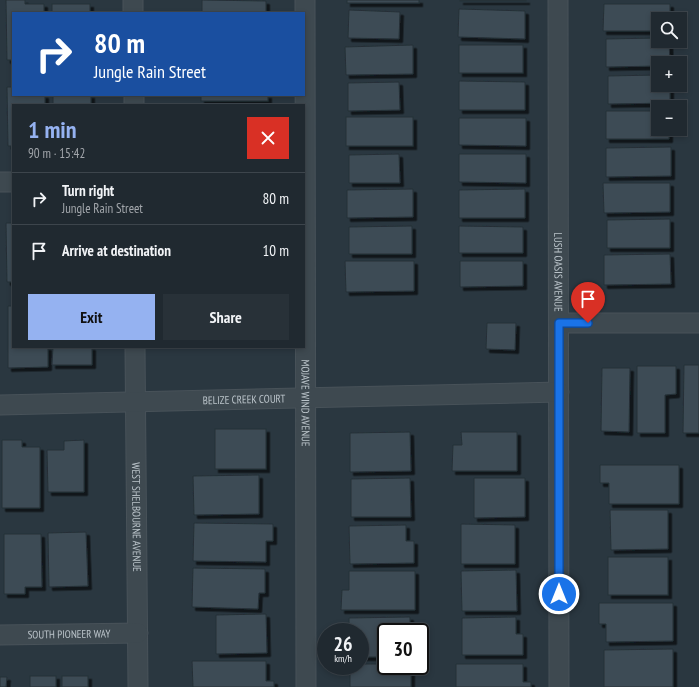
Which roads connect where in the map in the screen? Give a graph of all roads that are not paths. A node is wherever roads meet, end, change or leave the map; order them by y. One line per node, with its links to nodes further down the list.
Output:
1 (133, 0): 4 (street)
2 (305, 0): 11 (street, MOJAVE WIND AVENUE)
3 (558, 0): 7 (street, LUSH OASIS AVENUE)
4 (133, 12)
5 (0, 182): 6 (street)
6 (12, 182)
7 (559, 323): 8 (street); 10 (street, LUSH OASIS AVENUE)
8 (699, 323)
9 (135, 348): 12 (street, WEST SHELBOURNE AVENUE)
10 (559, 392): 11 (street, BELIZE CREEK COURT); 18 (street, LUSH OASIS AVENUE)
11 (305, 398): 12 (street, BELIZE CREEK COURT); 17 (street, MOJAVE WIND AVENUE)
12 (136, 402): 13 (street, BELIZE CREEK COURT); 14 (street, WEST SHELBOURNE AVENUE)
13 (0, 404)
14 (138, 633): 15 (street, SOUTH PIONEER WAY); 16 (street, WEST SHELBOURNE AVENUE)
15 (0, 635)
16 (138, 687)
17 (306, 687)
18 (559, 687)

